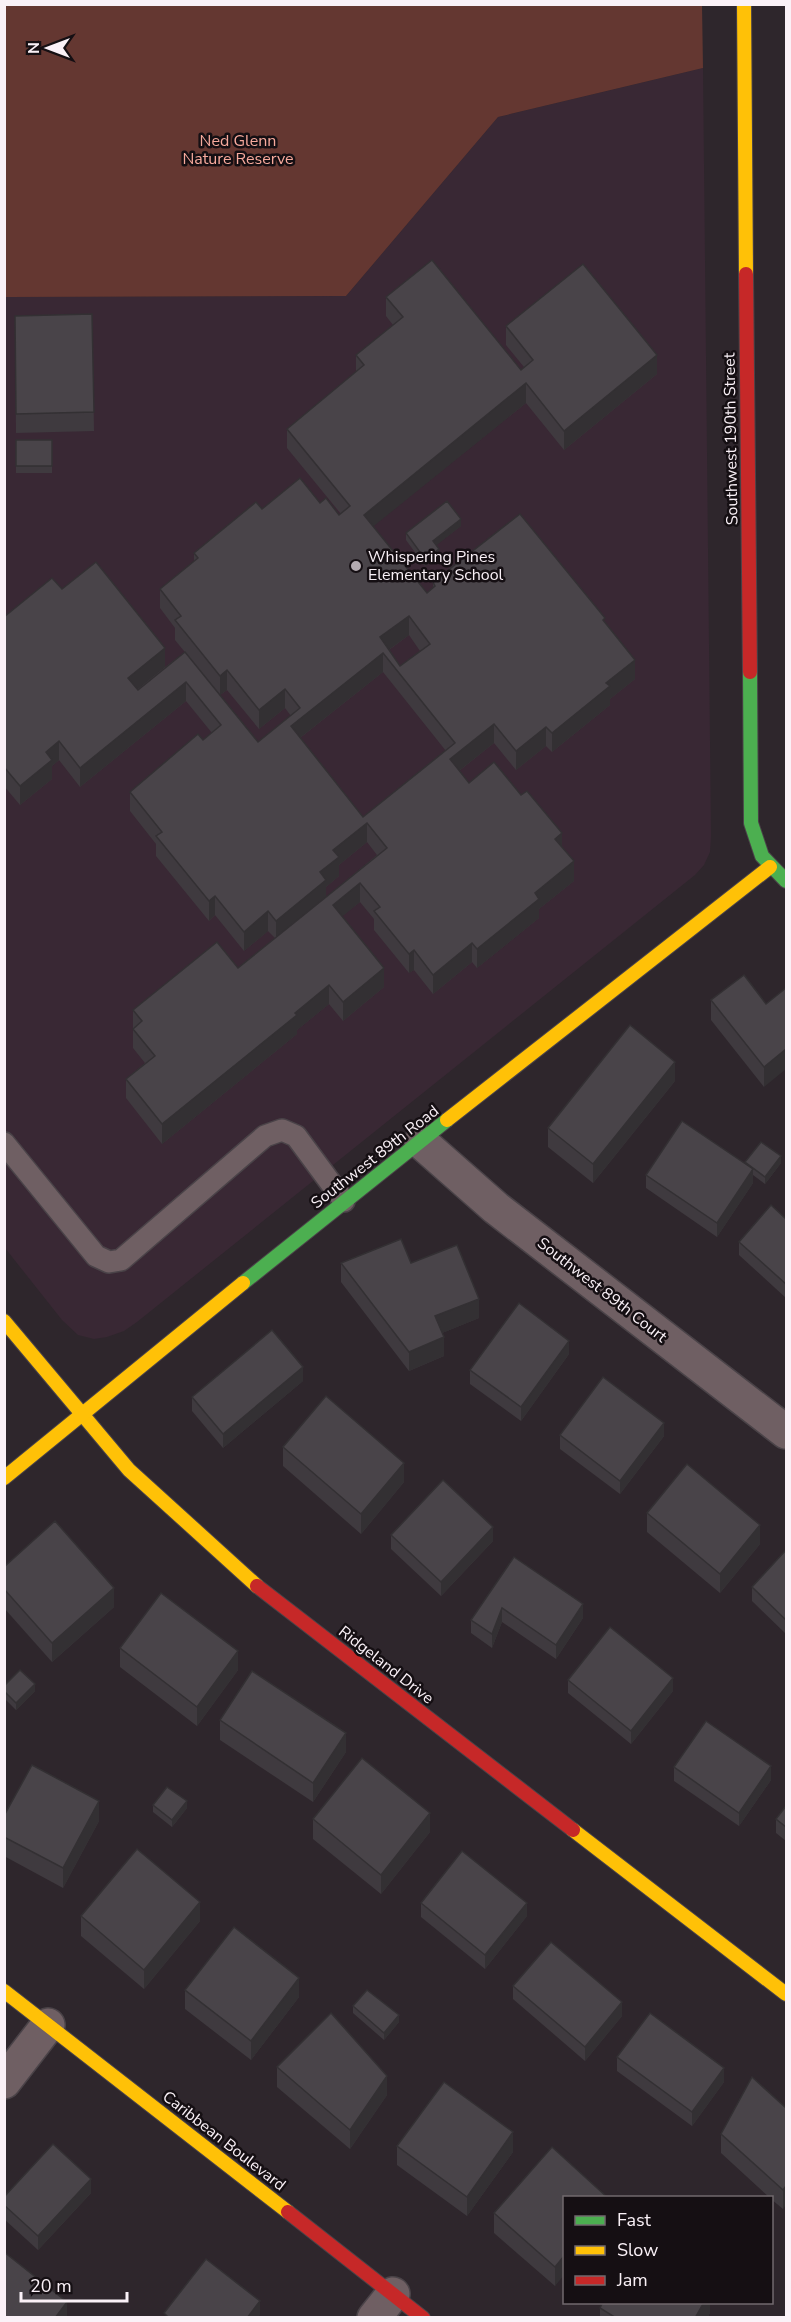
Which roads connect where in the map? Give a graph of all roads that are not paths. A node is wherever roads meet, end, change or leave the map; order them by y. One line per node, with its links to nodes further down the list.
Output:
1 (744, 4): 2 (street, Southwest 190th Street)
2 (770, 867): 3 (street, Southwest 190th Street); 5 (street, Southwest 89th Road)
3 (786, 881)
4 (4, 1143): 6 (lane)
5 (421, 1143): 6 (street, Southwest 89th Road); 9 (street, Southwest 89th Court)
6 (344, 1201): 8 (street, Southwest 89th Road)
7 (4, 1321): 8 (street, Ridgeland Drive)
8 (82, 1416): 10 (street, Southwest 89th Road); 12 (street, Ridgeland Drive)
9 (786, 1432)
10 (4, 1478)
11 (4, 1991): 13 (street, Caribbean Boulevard)
12 (786, 1994)
13 (48, 2025): 14 (street); 15 (street, Caribbean Boulevard)
14 (4, 2082)
15 (383, 2306): 16 (street, Caribbean Boulevard)
16 (423, 2318)

